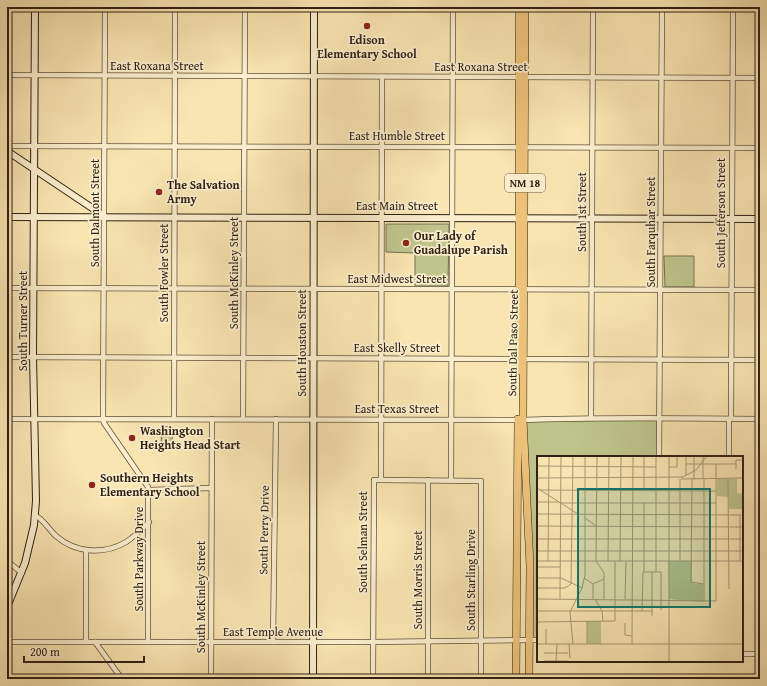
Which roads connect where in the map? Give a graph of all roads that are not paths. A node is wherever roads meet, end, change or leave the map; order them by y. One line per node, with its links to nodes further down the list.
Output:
1 (35, 7): 18 (street, South Turner Street)
2 (105, 7): 19 (street, South Dalmont Street)
3 (175, 7): 20 (street, South Fowler Street)
4 (179, 7): 5 (street)
5 (245, 7): 11 (street); 22 (street, South McKinley Street)
6 (453, 7): 7 (street); 12 (street); 25 (street)
7 (514, 7)
8 (519, 7): 21 (main road, South Dal Paso Street / NM 18)
9 (525, 7): 21 (main road, South Dal Paso Street / NM 18)
10 (537, 7): 13 (street)
11 (314, 8): 12 (street); 23 (street, South Houston Street)
12 (384, 8)
13 (593, 8): 14 (street); 26 (street, South 1st Street)
14 (662, 8): 15 (street); 27 (street, South Farquhar Street)
15 (733, 8): 16 (street); 28 (street, South Jefferson Street)
16 (760, 8)
17 (7, 75): 18 (street, East Roxana Street)
18 (34, 76): 19 (street, East Roxana Street); 31 (street, South Turner Street)
19 (105, 76): 20 (street, East Roxana Street); 32 (street, South Dalmont Street)
20 (175, 76): 22 (street, East Roxana Street); 33 (street, South Fowler Street)
21 (522, 76): 25 (street, East Roxana Street); 26 (street, East Roxana Street); 37 (main road, South Dal Paso Street / NM 18)
22 (245, 77): 23 (street, East Roxana Street); 34 (street, South McKinley Street)
23 (314, 77): 24 (street, East Roxana Street); 35 (street, South Houston Street)
24 (382, 77): 25 (street, East Roxana Street); 36 (street, South Selman Street)
25 (453, 77): 38 (street)
26 (592, 78): 27 (street, East Roxana Street); 39 (street, South 1st Street)
27 (662, 78): 28 (street, East Roxana Street); 40 (street, South Farquhar Street)
28 (731, 78): 29 (street, East Roxana Street); 41 (street, South Jefferson Street)
29 (760, 78)
30 (7, 146): 31 (street, East Humble Street)
31 (35, 146): 32 (street, East Humble Street); 44 (street, South Turner Street)
32 (105, 146): 33 (street, East Humble Street); 45 (street, South Dalmont Street)
33 (175, 146): 34 (street, East Humble Street); 46 (street, South Fowler Street)
34 (244, 146): 35 (street, East Humble Street); 49 (street, South McKinley Street)
35 (314, 146): 36 (street, East Humble Street); 50 (street, South Houston Street)
36 (382, 146): 38 (street, East Humble Street); 51 (street, South Selman Street)
37 (521, 146): 38 (street, East Humble Street); 39 (street, East Humble Street); 53 (main road, South Dal Paso Street / NM 18)
38 (453, 147): 52 (street)
39 (592, 147): 40 (street, East Humble Street); 54 (street, South 1st Street)
40 (662, 148): 41 (street, East Humble Street); 55 (street, South Farquhar Street)
41 (731, 148): 42 (street, East Humble Street); 56 (street, South Jefferson Street)
42 (760, 148)
43 (7, 151): 44 (street)
44 (34, 168): 45 (street); 48 (street, South Turner Street)
45 (104, 216): 46 (street, East Main Street); 48 (street, East Main Street); 60 (street, South Dalmont Street)
46 (174, 216): 49 (street, East Main Street); 61 (street, South Fowler Street)
47 (7, 217): 48 (street, East Main Street)
48 (34, 217): 59 (street, South Turner Street)
49 (244, 217): 50 (street, East Main Street); 62 (street, South McKinley Street)
50 (313, 217): 51 (street, East Main Street); 63 (street, South Houston Street)
51 (383, 217): 52 (street, East Main Street); 64 (street, South Selman Street)
52 (453, 218): 53 (street, East Main Street); 65 (street)
53 (521, 218): 54 (street, East Main Street); 66 (main road, South Dal Paso Street / NM 18)
54 (592, 218): 55 (street, East Main Street); 67 (street, South 1st Street)
55 (661, 219): 56 (street, East Main Street); 68 (street, South Farquhar Street)
56 (731, 219): 57 (street, East Main Street); 69 (street, South Jefferson Street)
57 (760, 219)
58 (7, 288): 59 (street, East Midwest Street)
59 (34, 288): 60 (street, East Midwest Street); 72 (street, South Turner Street)
60 (105, 288): 61 (street, East Midwest Street); 73 (street, South Dalmont Street)
61 (174, 288): 62 (street, East Midwest Street); 74 (street, South Fowler Street)
62 (244, 288): 63 (street, East Midwest Street); 75 (street, South McKinley Street)
63 (312, 289): 64 (street, East Midwest Street); 78 (street, South Houston Street)
64 (382, 289): 65 (street, East Midwest Street); 79 (street, South Selman Street)
65 (452, 289): 66 (street, East Midwest Street); 76 (street)
66 (521, 289): 67 (street, East Midwest Street); 77 (main road, South Dal Paso Street / NM 18)
67 (592, 290): 68 (street, East Midwest Street); 80 (street, South 1st Street)
68 (661, 290): 69 (street, East Midwest Street); 81 (street, South Farquhar Street)
69 (731, 290): 70 (street, East Midwest Street); 82 (street, South Jefferson Street)
70 (760, 290)
71 (7, 357): 72 (street, East Skelly Street)
72 (33, 357): 73 (street, East Skelly Street); 86 (street, South Turner Street)
73 (104, 358): 74 (street, East Skelly Street); 88 (street, South Dalmont Street)
74 (174, 358): 75 (street, East Skelly Street); 89 (street, South Fowler Street)
75 (243, 358): 78 (street, East Skelly Street); 91 (street, South McKinley Street)
76 (452, 358): 77 (street, East Skelly Street); 79 (street, East Skelly Street); 97 (street)
77 (521, 358): 80 (street, East Skelly Street); 98 (main road, South Dal Paso Street / NM 18)
78 (313, 359): 79 (street, East Skelly Street); 93 (street, South Houston Street)
79 (382, 359): 94 (street, South Selman Street)
80 (592, 359): 81 (street, East Skelly Street); 84 (street, South 1st Street)
81 (660, 360): 82 (street, East Skelly Street); 85 (street, South Farquhar Street)
82 (731, 360): 83 (street, East Skelly Street); 95 (street, South Jefferson Street)
83 (760, 360)
84 (590, 417): 85 (street, East Texas Street); 98 (street, East Texas Street)
85 (659, 417): 95 (street, East Texas Street); 99 (street, South Farquhar Street)
86 (34, 418): 87 (street, East Texas Street); 88 (street, East Texas Street); 106 (street, South Turner Street)
87 (7, 419)
88 (103, 419): 89 (street, East Texas Street); 105 (street, South Parkway Drive)
89 (174, 419): 90 (street, East Texas Street)
90 (212, 419): 91 (street, East Texas Street); 104 (street, South McKinley Street)
91 (243, 419): 92 (street, East Texas Street)
92 (276, 419): 93 (street, East Texas Street); 121 (street, South Perry Drive)
93 (313, 419): 94 (street, East Texas Street); 122 (street, South Houston Street)
94 (381, 419): 97 (street, East Texas Street); 101 (street, South Selman Street)
95 (730, 419): 96 (street, East Texas Street); 100 (street, South Jefferson Street)
96 (760, 419)
97 (451, 420): 98 (street, East Texas Street); 103 (street)
98 (521, 420): 112 (main road, South Dal Paso Street / NM 18); 115 (main road, South Dal Paso Street / NM 18)
99 (659, 456)
100 (729, 456)
101 (380, 480): 102 (street); 123 (street, South Selman Street)
102 (428, 480): 103 (street); 124 (street, South Morris Street)
103 (451, 480): 114 (street, South Starling Drive)
104 (212, 488): 105 (street); 120 (street, South McKinley Street)
105 (149, 490): 107 (street, South Parkway Drive)
106 (34, 515): 108 (street); 110 (street, South Turner Street)
107 (149, 522): 108 (street); 119 (street, South Parkway Drive)
108 (86, 550): 117 (street)
109 (7, 561): 110 (street)
110 (22, 573): 111 (street, South Turner Street)
111 (7, 607)
112 (529, 640): 113 (street, East Temple Avenue); 115 (street, East Temple Avenue); 134 (main road, South Dal Paso Street / NM 18)
113 (537, 640)
114 (481, 641): 115 (street, East Temple Avenue); 124 (street, East Temple Avenue); 132 (street, South Starling Drive)
115 (516, 641): 133 (main road, South Dal Paso Street / NM 18)
116 (7, 642): 117 (street, East Temple Avenue)
117 (86, 642): 118 (street, East Temple Avenue)
118 (95, 642): 119 (street, East Temple Avenue); 127 (street)
119 (148, 642): 120 (street, East Temple Avenue)
120 (211, 642): 121 (street, East Temple Avenue); 128 (street, South McKinley Street)
121 (273, 642): 122 (street, East Temple Avenue)
122 (313, 642): 123 (street, East Temple Avenue); 129 (street, South Houston Street)
123 (373, 642): 124 (street, East Temple Avenue); 130 (street, South Selman Street)
124 (428, 642): 131 (street, South Morris Street)
125 (743, 654): 126 (street)
126 (760, 654)
127 (122, 679)
128 (211, 679)
129 (313, 679)
130 (373, 679)
131 (428, 679)
132 (481, 679)
133 (516, 679)
134 (529, 679)

